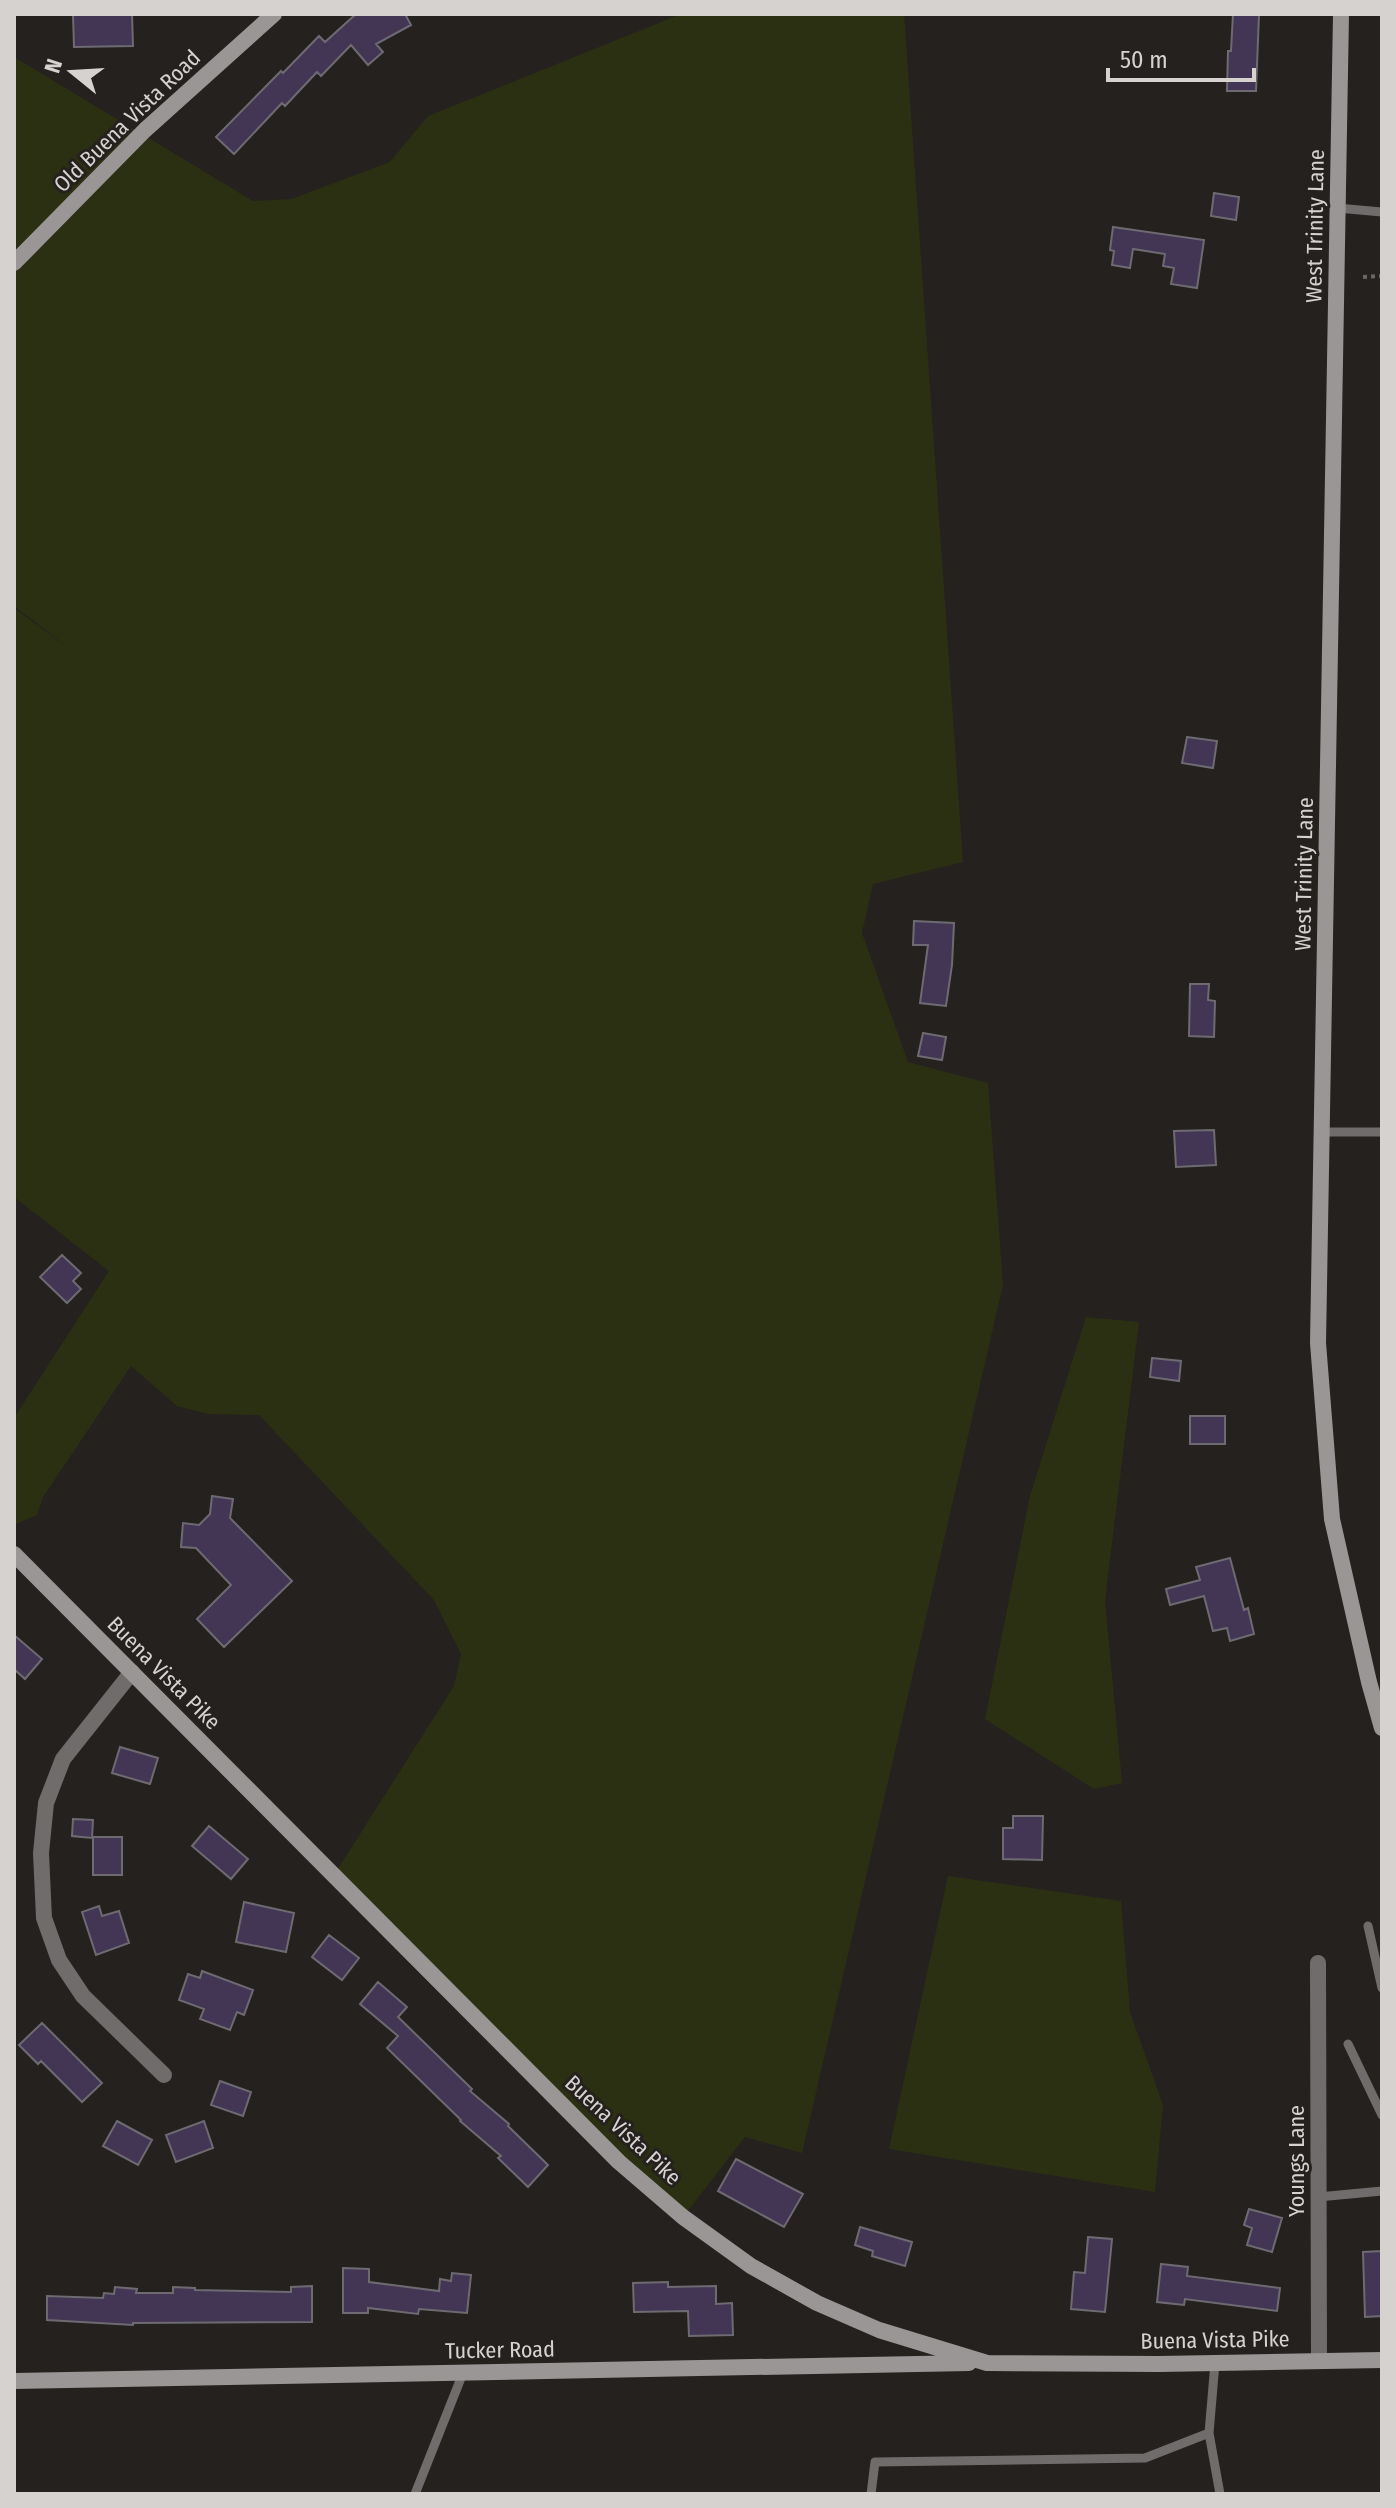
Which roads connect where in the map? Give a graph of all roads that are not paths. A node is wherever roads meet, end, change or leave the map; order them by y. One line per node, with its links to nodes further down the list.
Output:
1 (274, 14): 5 (main road, Old Buena Vista Road)
2 (1341, 14): 3 (main road, West Trinity Lane)
3 (1337, 208): 4 (lane); 6 (main road, West Trinity Lane)
4 (1382, 212)
5 (14, 263)
6 (1322, 1132): 7 (lane); 10 (main road, West Trinity Lane)
7 (1382, 1132)
8 (14, 1554): 9 (main road, Buena Vista Pike)
9 (132, 1672): 15 (street); 21 (main road, Buena Vista Pike)
10 (1382, 1728)
11 (1368, 1926): 13 (lane)
12 (1318, 1963): 18 (street, Youngs Lane)
13 (1382, 1988)
14 (1348, 2044): 16 (lane)
15 (164, 2075)
16 (1382, 2115)
17 (1382, 2191): 18 (lane)
18 (1318, 2197): 19 (street, Youngs Lane)
19 (1319, 2360): 20 (main road, Buena Vista Pike); 22 (main road, Buena Vista Pike)
20 (1382, 2360)
21 (987, 2363): 22 (main road, Buena Vista Pike); 23 (main road, Tucker Road)
22 (1215, 2363): 25 (lane)
23 (463, 2373): 24 (main road, Tucker Road); 26 (lane)
24 (14, 2381)
25 (1209, 2433): 27 (lane); 28 (lane)
26 (415, 2494)
27 (871, 2494)
28 (1220, 2494)

